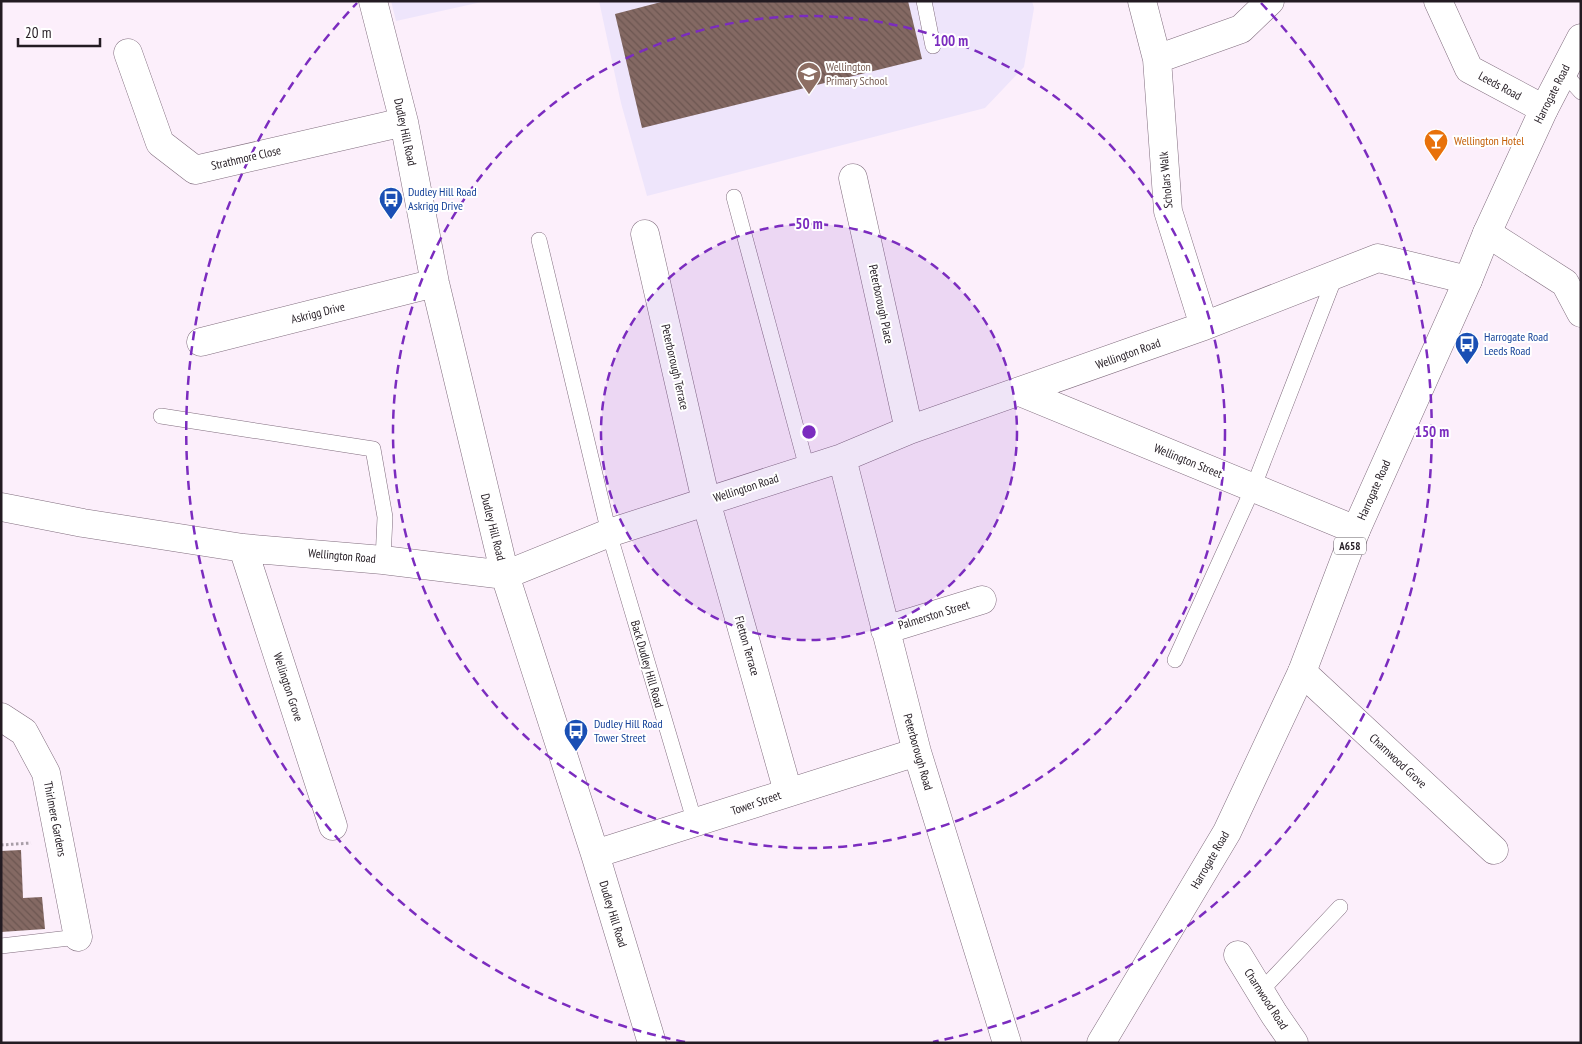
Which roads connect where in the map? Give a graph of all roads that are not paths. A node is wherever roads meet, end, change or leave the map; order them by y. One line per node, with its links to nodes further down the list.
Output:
1 (373, 1): 12 (main road, Dudley Hill Road)
2 (924, 1): 7 (lane)
3 (1142, 1): 9 (main road, Scholars Walk)
4 (1270, 1): 9 (main road)
5 (1438, 1): 11 (main road, Leeds Road)
6 (1581, 38): 10 (main road, Harrogate Road / A658)
7 (933, 46)
8 (128, 53): 12 (main road, Strathmore Close)
9 (1157, 59): 22 (main road, Scholars Walk)
10 (1572, 82): 11 (main road, Harrogate Road / A658)
11 (1544, 109): 16 (main road, Harrogate Road / A658)
12 (404, 122): 20 (main road, Dudley Hill Road)
13 (853, 178): 26 (main road, Peterborough Place)
14 (734, 197): 28 (lane)
15 (645, 234): 30 (main road, Peterborough Terrace)
16 (1487, 234): 19 (main road, Harrogate Road / A658); 21 (main road)
17 (539, 240): 33 (lane, Back Dudley Hill Road)
18 (1336, 274): 19 (main road, Wellington Road); 22 (main road, Wellington Road); 29 (lane)
19 (1468, 280): 32 (main road, Harrogate Road / A658)
20 (435, 283): 23 (main road, Askrigg Drive); 36 (main road, Dudley Hill Road)
21 (1581, 313)
22 (1204, 326): 24 (main road, Wellington Road)
23 (201, 342)
24 (1020, 392): 26 (main road, Wellington Road); 29 (main road, Wellington Street)
25 (162, 416): 35 (lane)
26 (909, 430): 27 (main road, Wellington Road)
27 (842, 458): 28 (main road, Wellington Road); 38 (main road, Peterborough Road)
28 (807, 468): 30 (main road, Wellington Road)
29 (1253, 488): 32 (main road, Wellington Street); 39 (lane)
30 (706, 501): 33 (main road, Wellington Road); 43 (main road, Fletton Terrace)
31 (1, 507): 34 (main road, Wellington Road)
32 (1356, 530): 40 (main road, Harrogate Road / A658)
33 (609, 533): 36 (main road, Wellington Road); 44 (lane, Back Dudley Hill Road)
34 (243, 548): 35 (main road, Wellington Road); 45 (main road, Wellington Grove)
35 (383, 560): 36 (main road, Wellington Road)
36 (505, 575): 47 (main road, Dudley Hill Road)
37 (982, 600): 38 (main road, Palmerston Street)
38 (885, 630): 42 (main road, Peterborough Road)
39 (1175, 660)
40 (1302, 672): 46 (main road, Charnwood Grove); 55 (main road, Harrogate Road / A658)
41 (1, 717): 49 (main road, Thirlmere Gardens)
42 (917, 752): 43 (main road, Tower Street); 54 (main road, Peterborough Road)
43 (788, 792): 44 (main road, Tower Street)
44 (695, 823): 47 (main road, Tower Street)
45 (333, 826)
46 (1494, 850)
47 (595, 854): 53 (main road, Dudley Hill Road)
48 (1340, 907): 52 (lane)
49 (78, 937): 50 (lane)
50 (1, 946)
51 (1238, 955): 52 (main road, Charnwood Road)
52 (1260, 992): 56 (main road, Charnwood Road)
53 (652, 1043)
54 (1007, 1043)
55 (1101, 1043)
56 (1294, 1043)

